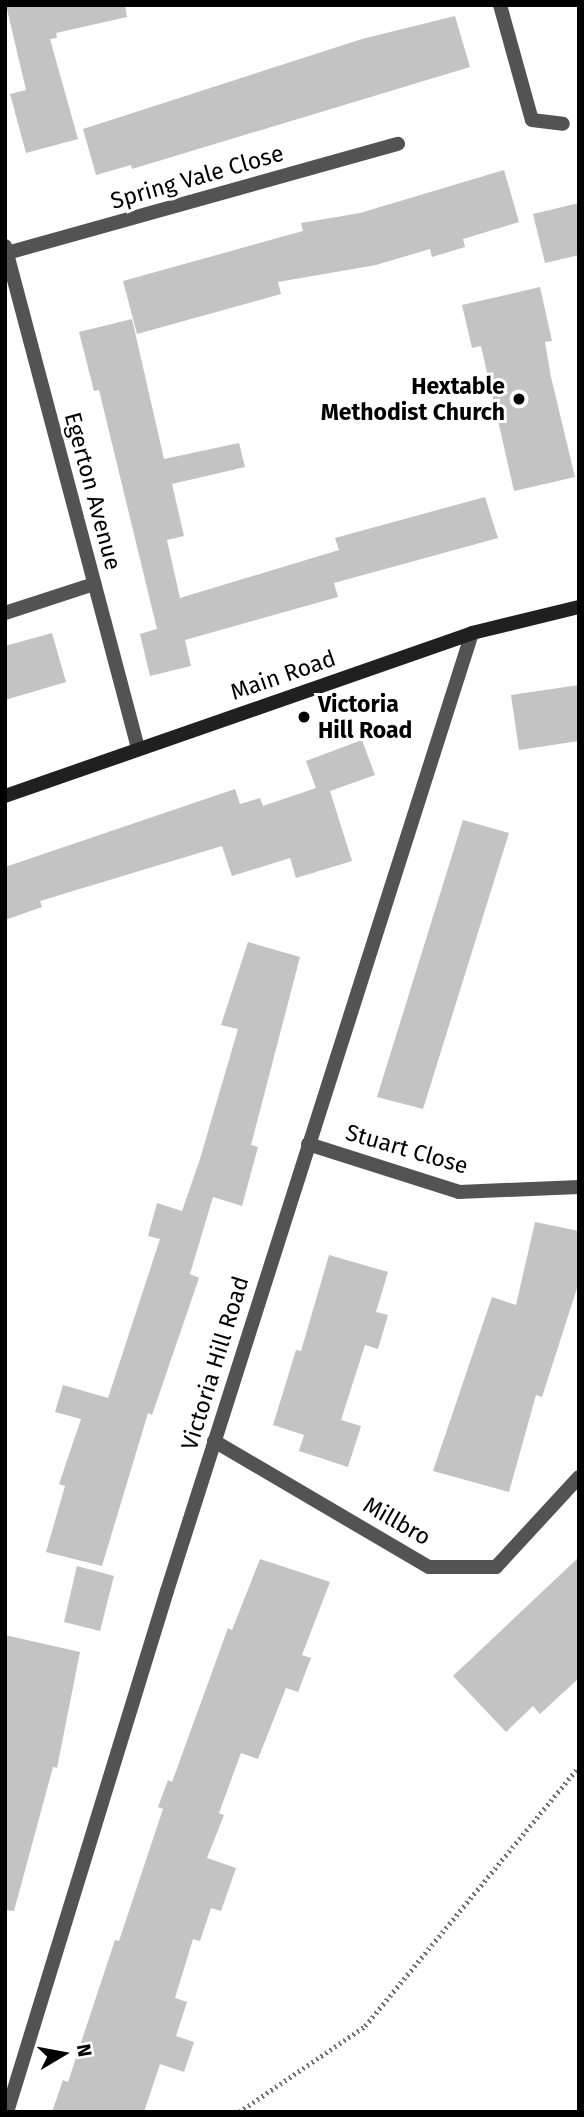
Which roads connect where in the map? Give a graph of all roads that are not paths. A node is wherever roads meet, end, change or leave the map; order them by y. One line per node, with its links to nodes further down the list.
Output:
1 (500, 5): 2 (street)
2 (563, 124)
3 (398, 144): 4 (street, Spring Vale Close)
4 (6, 249): 5 (street, Egerton Avenue)
5 (94, 584): 7 (street); 9 (street, Egerton Avenue)
6 (579, 607): 8 (main road, Main Road)
7 (5, 613)
8 (472, 633): 9 (main road, Main Road); 11 (street, Victoria Hill Road)
9 (138, 748): 10 (main road, Main Road)
10 (5, 796)
11 (308, 1144): 12 (street, Stuart Close); 13 (street, Victoria Hill Road)
12 (579, 1187)
13 (214, 1441): 14 (street, Millbro); 15 (street, Victoria Hill Road)
14 (579, 1477)
15 (8, 2109)

